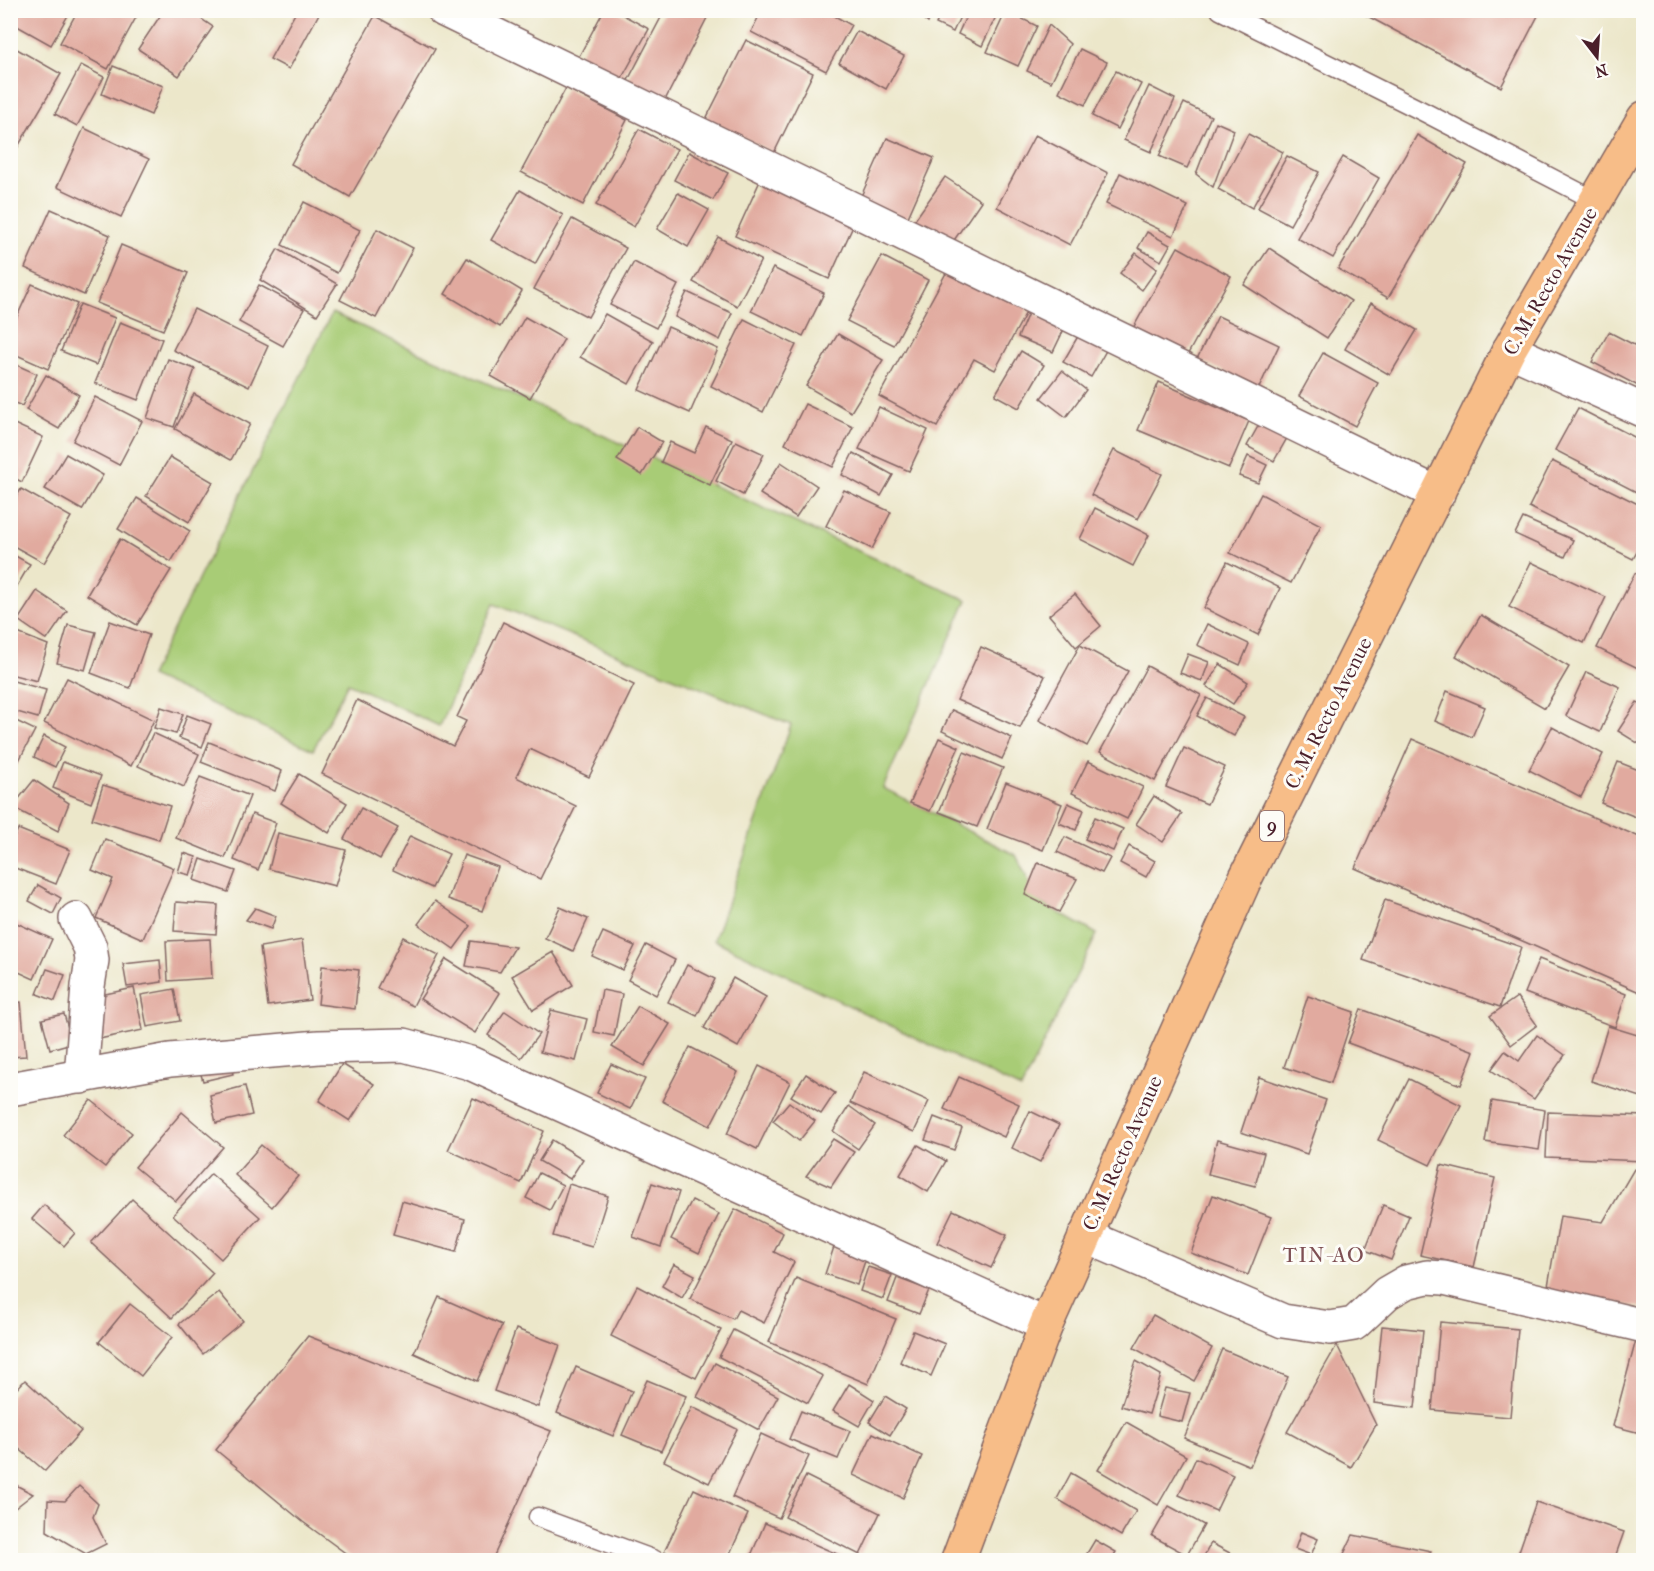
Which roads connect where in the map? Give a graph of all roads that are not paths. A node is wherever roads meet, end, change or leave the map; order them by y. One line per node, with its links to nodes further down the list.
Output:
1 (444, 10): 7 (street)
2 (1220, 10): 4 (lane)
3 (1644, 118): 4 (highway, C. M. Recto Avenue / 9)
4 (1596, 201): 5 (highway, C. M. Recto Avenue / 9)
5 (1509, 350): 6 (street); 7 (highway, C. M. Recto Avenue / 9)
6 (1644, 411)
7 (1438, 494): 11 (highway, C. M. Recto Avenue / 9)
8 (76, 919): 9 (street)
9 (81, 1077): 10 (street); 12 (street)
10 (10, 1089)
11 (1085, 1236): 12 (highway, C. M. Recto Avenue / 9); 13 (street)
12 (1046, 1325): 16 (highway, C. M. Recto Avenue / 9)
13 (1644, 1326)
14 (538, 1517): 15 (lane)
15 (655, 1560)
16 (958, 1560)

